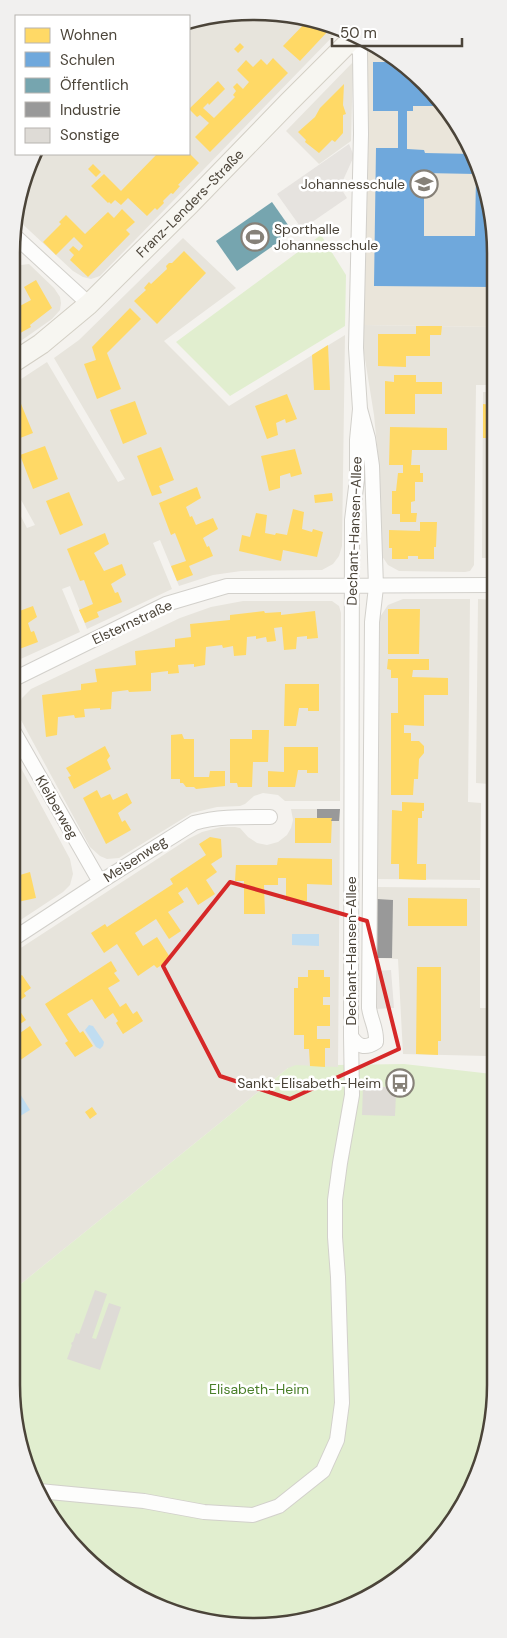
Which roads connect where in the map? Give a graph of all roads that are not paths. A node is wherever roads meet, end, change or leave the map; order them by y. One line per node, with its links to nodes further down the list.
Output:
1 (351, 41): 4 (street, Franz-Lenders-Straße)
2 (356, 44): 6 (street, Dechant-Hansen-Allee)
3 (20, 241): 4 (street)
4 (88, 304): 5 (street, Franz-Lenders-Straße)
5 (20, 358)
6 (360, 409): 8 (street, Dechant-Hansen-Allee); 9 (street, Dechant-Hansen-Allee)
7 (487, 585): 8 (street, Elsternstraße)
8 (376, 586): 9 (street, Elsternstraße); 15 (street, Dechant-Hansen-Allee)
9 (352, 587): 10 (street, Elsternstraße); 15 (street, Dechant-Hansen-Allee)
10 (20, 676)
11 (20, 742): 13 (street, Kleiberweg)
12 (270, 817): 13 (street, Meisenweg)
13 (100, 882): 14 (street, Meisenweg)
14 (20, 934)
15 (351, 1036): 16 (street)
16 (46, 1492)

